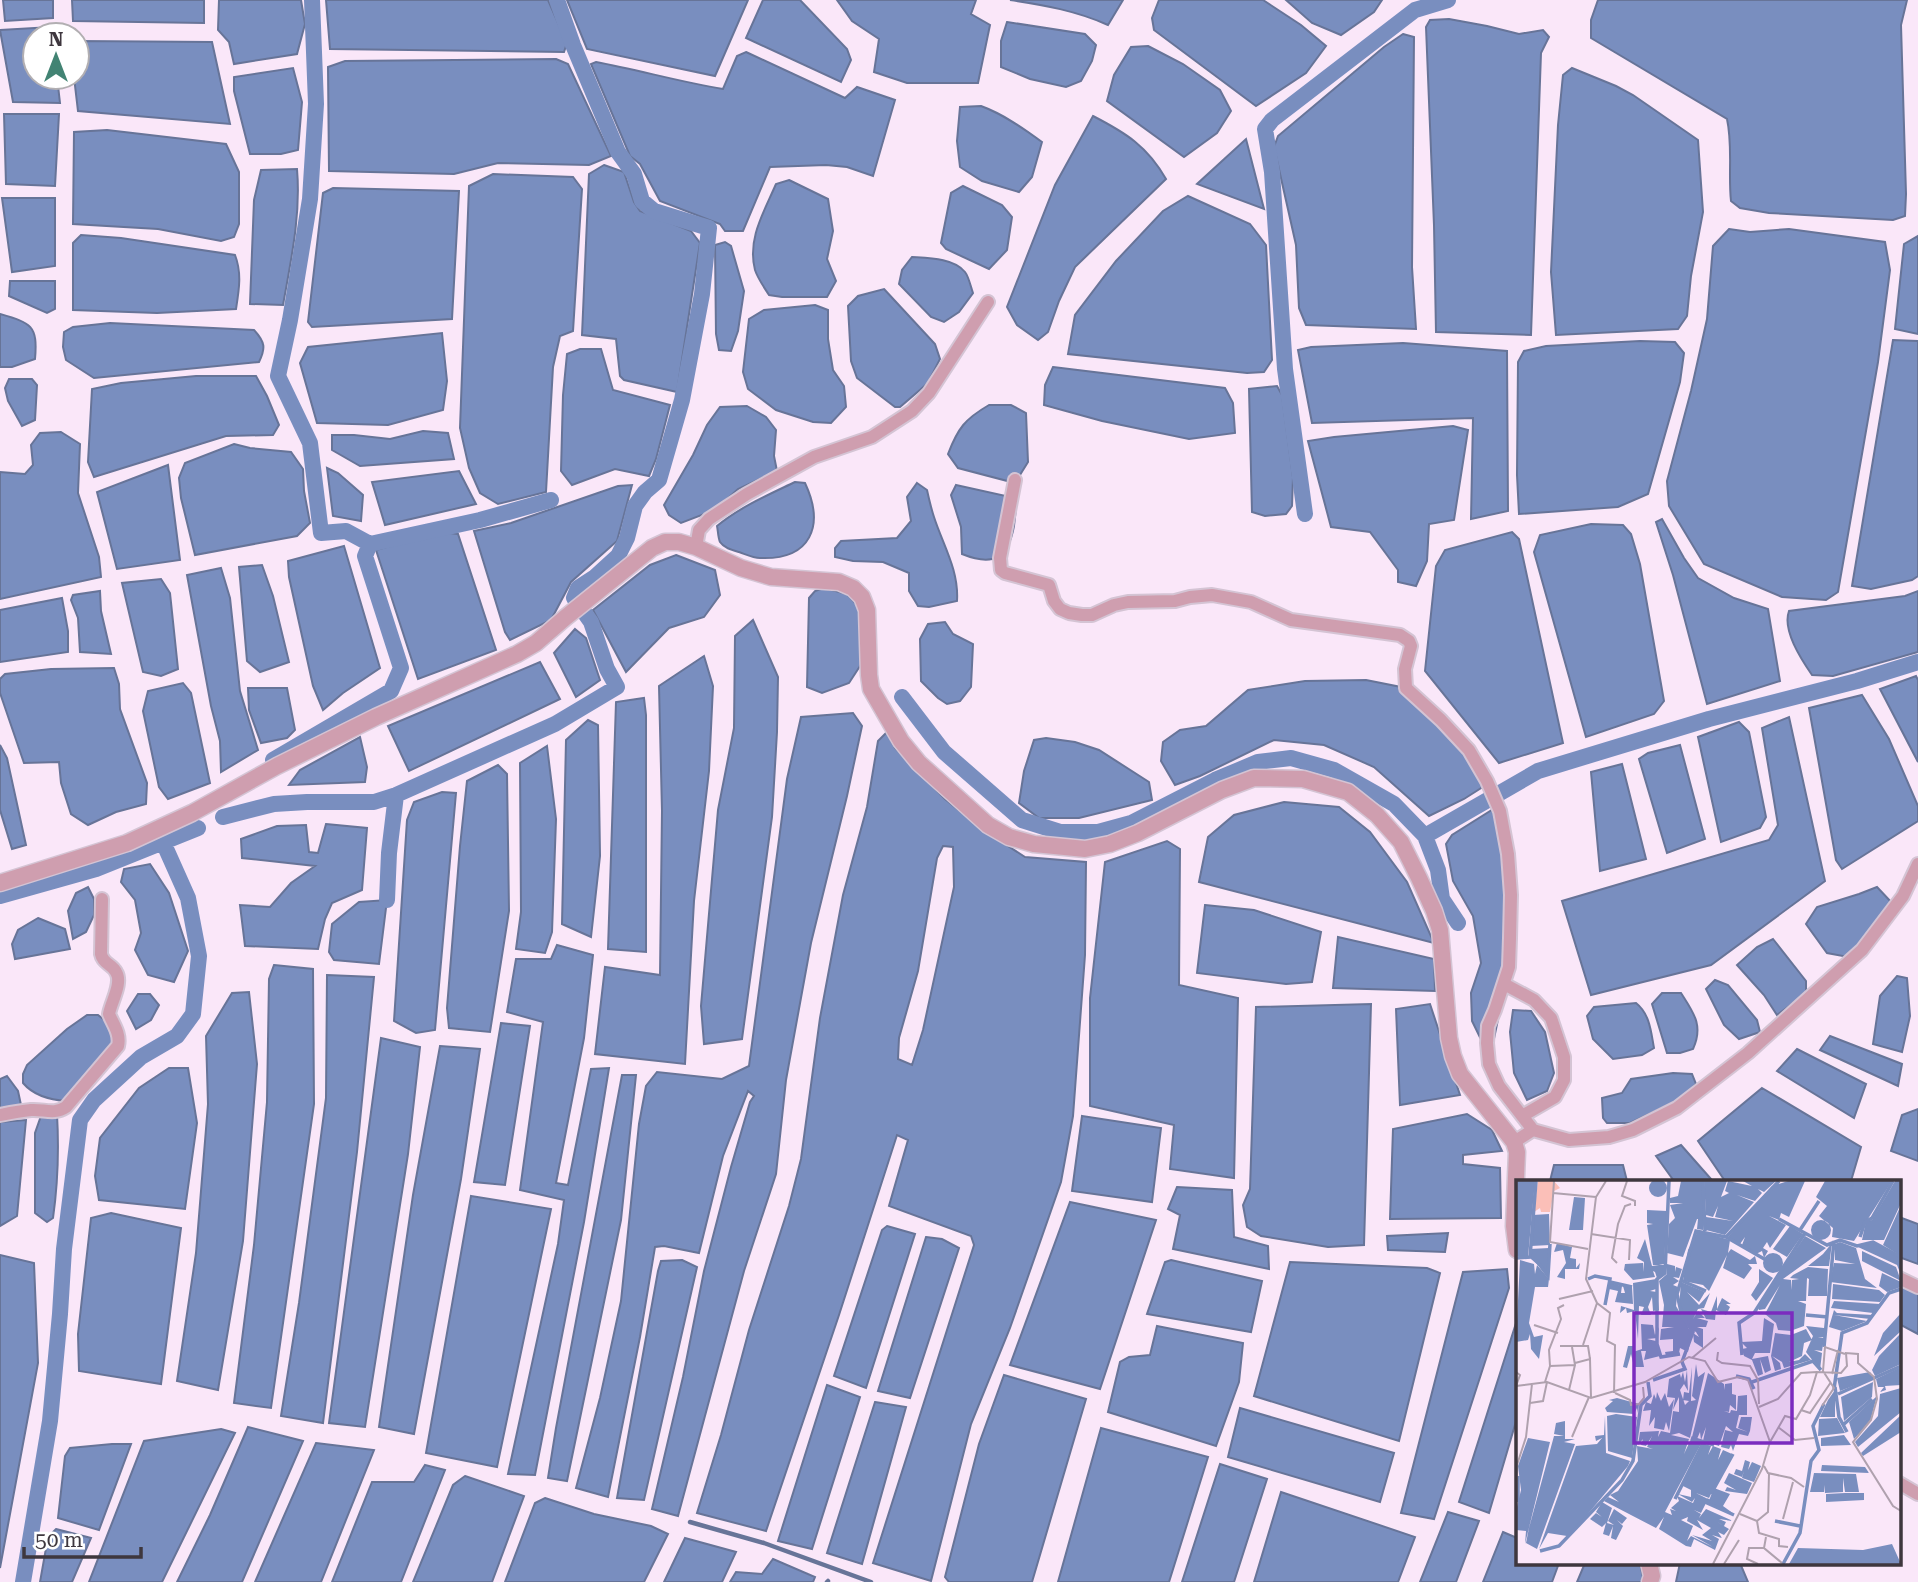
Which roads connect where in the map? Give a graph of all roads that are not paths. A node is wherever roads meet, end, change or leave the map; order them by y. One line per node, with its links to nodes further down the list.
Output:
1 (988, 302): 3 (street)
2 (1016, 480): 7 (street)
3 (696, 547): 5 (street); 11 (street)
4 (1918, 864): 10 (street)
5 (0, 883)
6 (102, 899): 8 (street)
7 (1504, 984): 9 (street); 9 (street)
8 (0, 1115)
9 (1522, 1116): 10 (street)
10 (1533, 1130): 11 (street)
11 (1514, 1142): 12 (street)
12 (1516, 1242)
13 (1900, 1278): 14 (street)
14 (1918, 1287)
15 (1900, 1484): 16 (street)
16 (1918, 1494)

